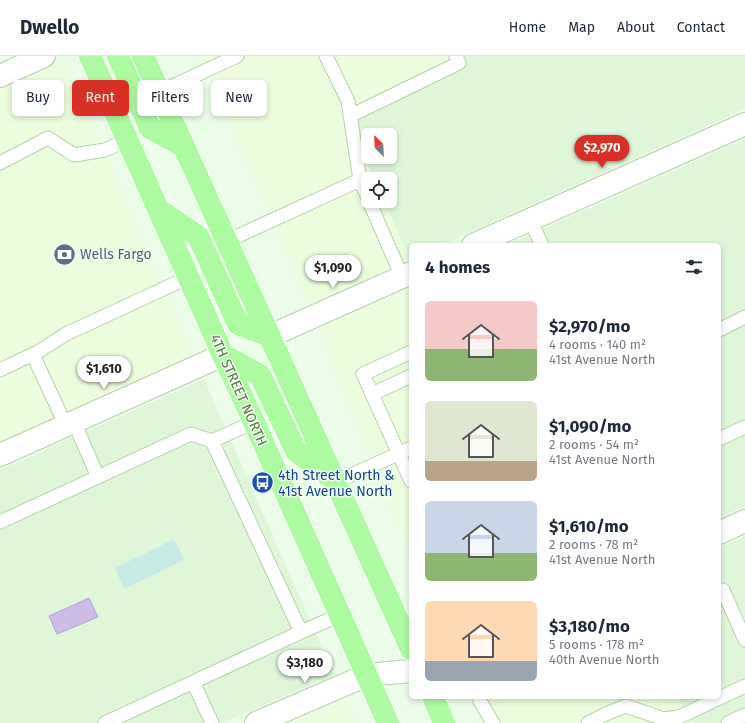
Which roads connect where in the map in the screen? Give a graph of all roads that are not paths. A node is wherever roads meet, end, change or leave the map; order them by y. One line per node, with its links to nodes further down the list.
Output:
1 (44, 56): 8 (street)
2 (90, 56): 14 (main road, 4TH STREET NORTH)
3 (118, 56): 15 (main road)
4 (143, 56): 9 (main road)
5 (237, 56): 10 (lane)
6 (326, 56): 12 (lane)
7 (457, 60): 12 (lane)
8 (0, 76)
9 (154, 80)
10 (186, 80)
11 (170, 116): 15 (main road)
12 (350, 116): 17 (lane)
13 (745, 124): 20 (street)
14 (127, 140): 16 (lane); 19 (main road, 4TH STREET NORTH)
15 (183, 146): 21 (main road)
16 (0, 163)
17 (360, 180): 21 (lane)
18 (372, 208): 24 (lane)
19 (158, 209): 25 (main road, 4TH STREET NORTH); 28 (main road)
20 (530, 220): 22 (street); 23 (lane)
21 (227, 241): 28 (main road)
22 (481, 243)
23 (541, 243)
24 (406, 275): 28 (street)
25 (189, 277): 30 (lane); 31 (main road, 4TH STREET NORTH)
26 (745, 317): 27 (lane)
27 (721, 329)
28 (270, 336): 46 (main road)
29 (409, 353): 34 (lane)
30 (33, 355): 32 (lane); 36 (lane)
31 (223, 355): 35 (main road, 4TH STREET NORTH); 36 (street); 46 (main road)
32 (0, 370)
33 (409, 377): 34 (lane)
34 (372, 394): 42 (lane)
35 (254, 422): 39 (lane); 51 (main road, 4TH STREET NORTH)
36 (70, 424): 43 (street); 44 (lane)
37 (745, 427): 38 (lane)
38 (721, 438)
39 (212, 441): 44 (lane); 52 (lane)
40 (409, 441): 42 (lane)
41 (409, 449): 42 (lane)
42 (398, 453): 45 (lane); 46 (lane)
43 (0, 456)
44 (98, 477): 48 (lane)
45 (409, 477)
46 (336, 482): 54 (main road)
47 (745, 521): 49 (street)
48 (0, 522)
49 (721, 532)
50 (721, 591): 53 (lane)
51 (340, 616): 52 (lane); 56 (main road, 4TH STREET NORTH)
52 (301, 632): 57 (lane)
53 (745, 640)
54 (409, 645)
55 (409, 670): 56 (street)
56 (367, 675): 66 (street); 67 (main road, 4TH STREET NORTH)
57 (193, 682): 64 (lane); 65 (lane)
58 (745, 686): 59 (lane)
59 (721, 695)
60 (433, 699): 68 (main road)
61 (480, 699): 69 (lane)
62 (713, 699): 70 (lane)
63 (745, 715): 71 (lane)
64 (105, 723)
65 (212, 723)
66 (256, 723)
67 (388, 723)
68 (444, 723)
69 (493, 723)
70 (588, 723)
71 (728, 723)

